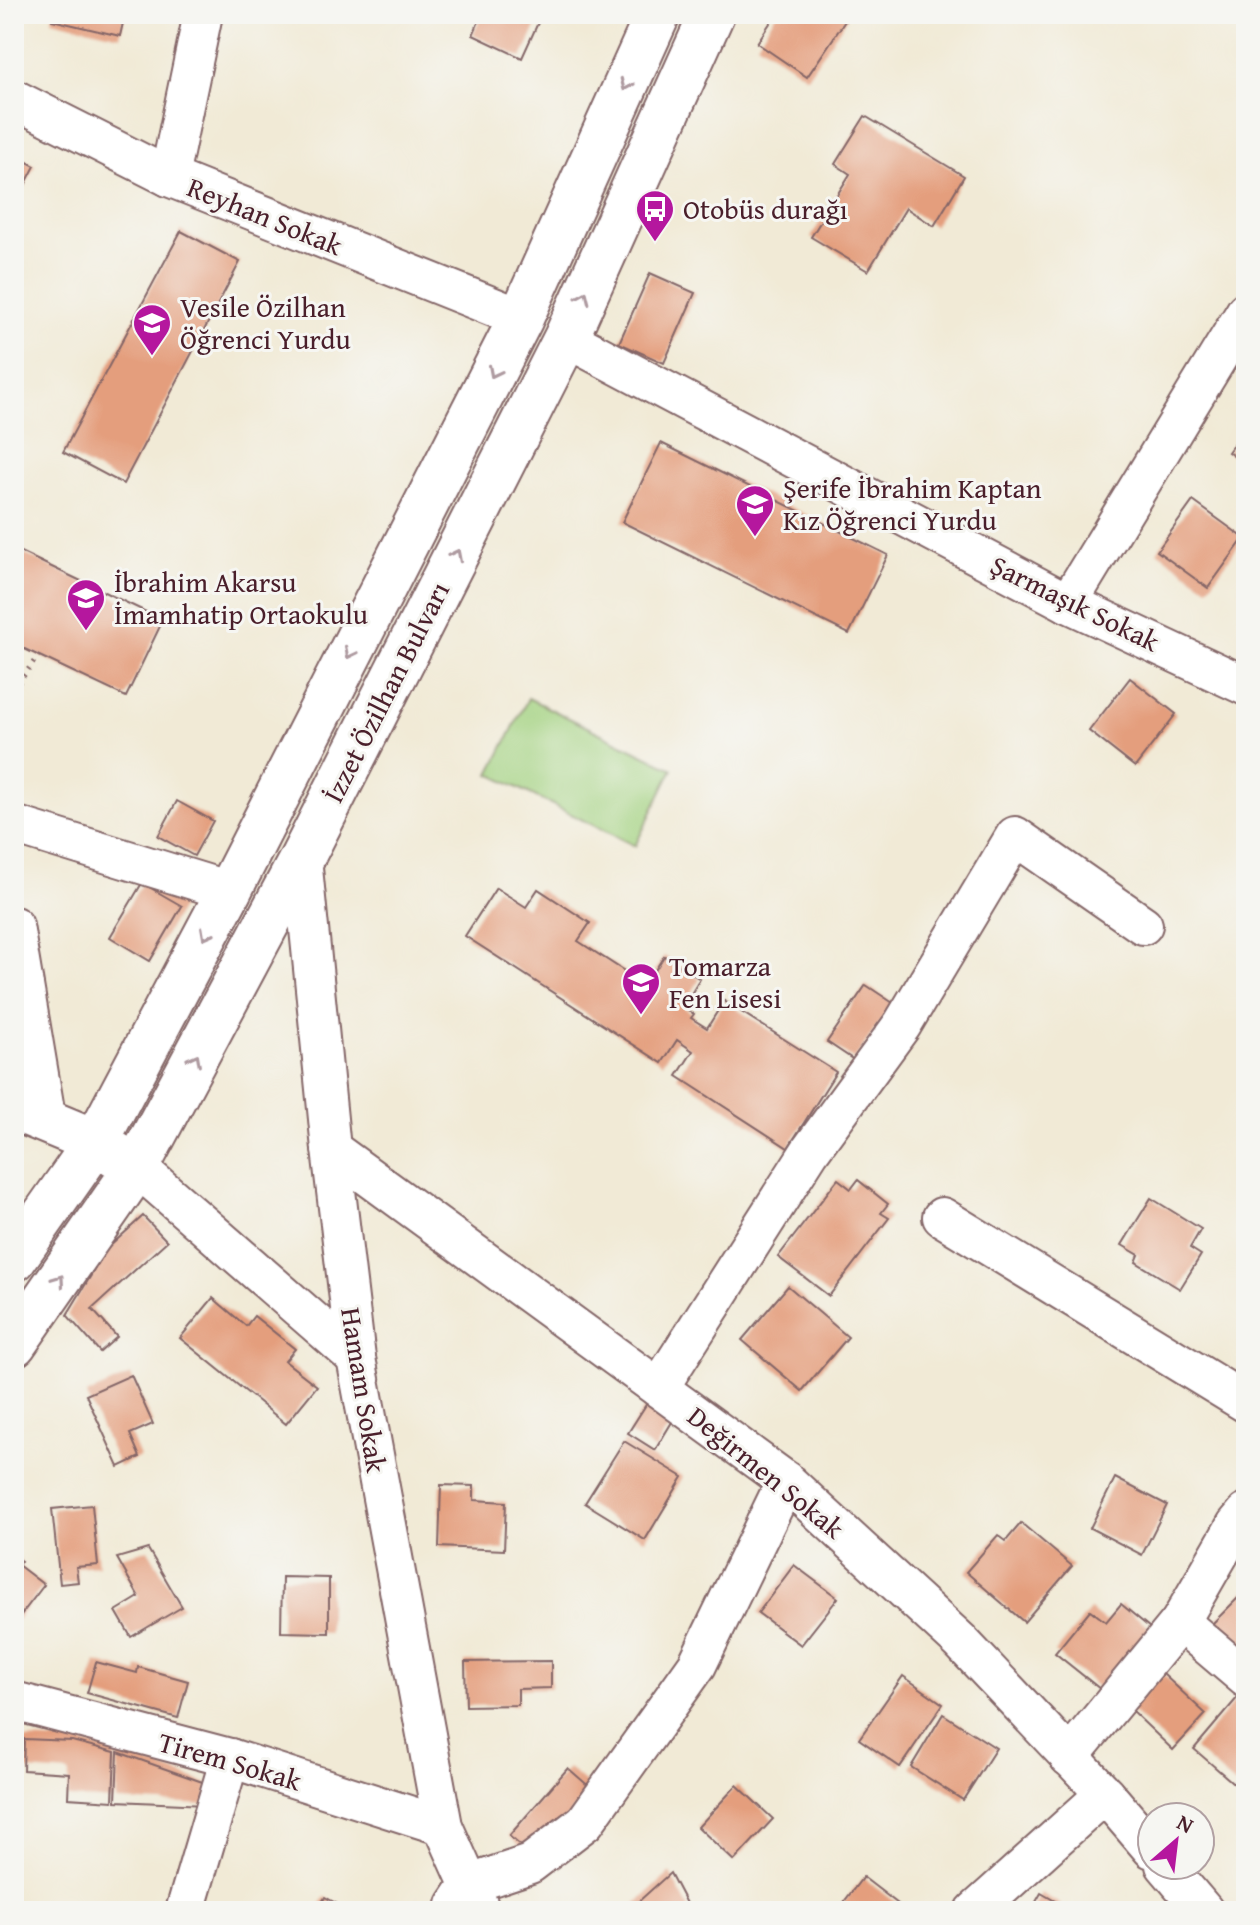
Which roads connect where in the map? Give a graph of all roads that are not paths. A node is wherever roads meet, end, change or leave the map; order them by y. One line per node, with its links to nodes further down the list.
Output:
1 (203, 14): 5 (street)
2 (658, 14): 7 (main road, İzzet Özilhan Bulvarı, one-way to 7)
3 (712, 14): 8 (main road, İzzet Özilhan Bulvarı, one-way to 3)
4 (14, 99): 5 (street, Reyhan Sokak)
5 (169, 177): 7 (street, Reyhan Sokak)
6 (1246, 311): 9 (street)
7 (521, 318): 8 (main road); 13 (main road, İzzet Özilhan Bulvarı, one-way to 13)
8 (566, 338): 9 (street, Şarmaşık Sokak); 12 (main road, İzzet Özilhan Bulvarı, one-way to 8)
9 (1068, 603): 10 (street, Şarmaşık Sokak)
10 (1246, 686)
11 (14, 825): 13 (street)
12 (302, 858): 18 (street, Hamam Sokak); 19 (main road, İzzet Özilhan Bulvarı, one-way to 12)
13 (229, 891): 17 (main road, İzzet Özilhan Bulvarı, one-way to 17)
14 (1143, 925): 24 (street)
15 (14, 926): 16 (street)
16 (30, 1115): 17 (main road)
17 (96, 1142): 19 (main road); 21 (main road, İzzet Özilhan Bulvarı)
18 (331, 1149): 23 (street, Hamam Sokak); 24 (street, Değirmen Sokak)
19 (137, 1167): 22 (main road, İzzet Özilhan Bulvarı, one-way to 19); 23 (street)
20 (942, 1217): 25 (street)
21 (14, 1259)
22 (14, 1344)
23 (356, 1358): 34 (street, Hamam Sokak)
24 (659, 1388): 26 (street, Değirmen Sokak)
25 (1246, 1403)
26 (786, 1481): 31 (street, Değirmen Sokak); 37 (street)
27 (1246, 1513): 28 (street)
28 (1180, 1622): 29 (street); 31 (street)
29 (1246, 1678)
30 (14, 1701): 32 (street, Tirem Sokak)
31 (1069, 1757): 33 (street, Değirmen Sokak)
32 (230, 1758): 34 (street, Tirem Sokak); 38 (street)
33 (1105, 1794): 35 (street, Değirmen Sokak); 39 (street)
34 (443, 1826): 37 (street, Hamam Sokak)
35 (1136, 1830)
36 (1179, 1881): 40 (street)
37 (468, 1902)
38 (185, 1911)
39 (975, 1911)
40 (1204, 1911)

